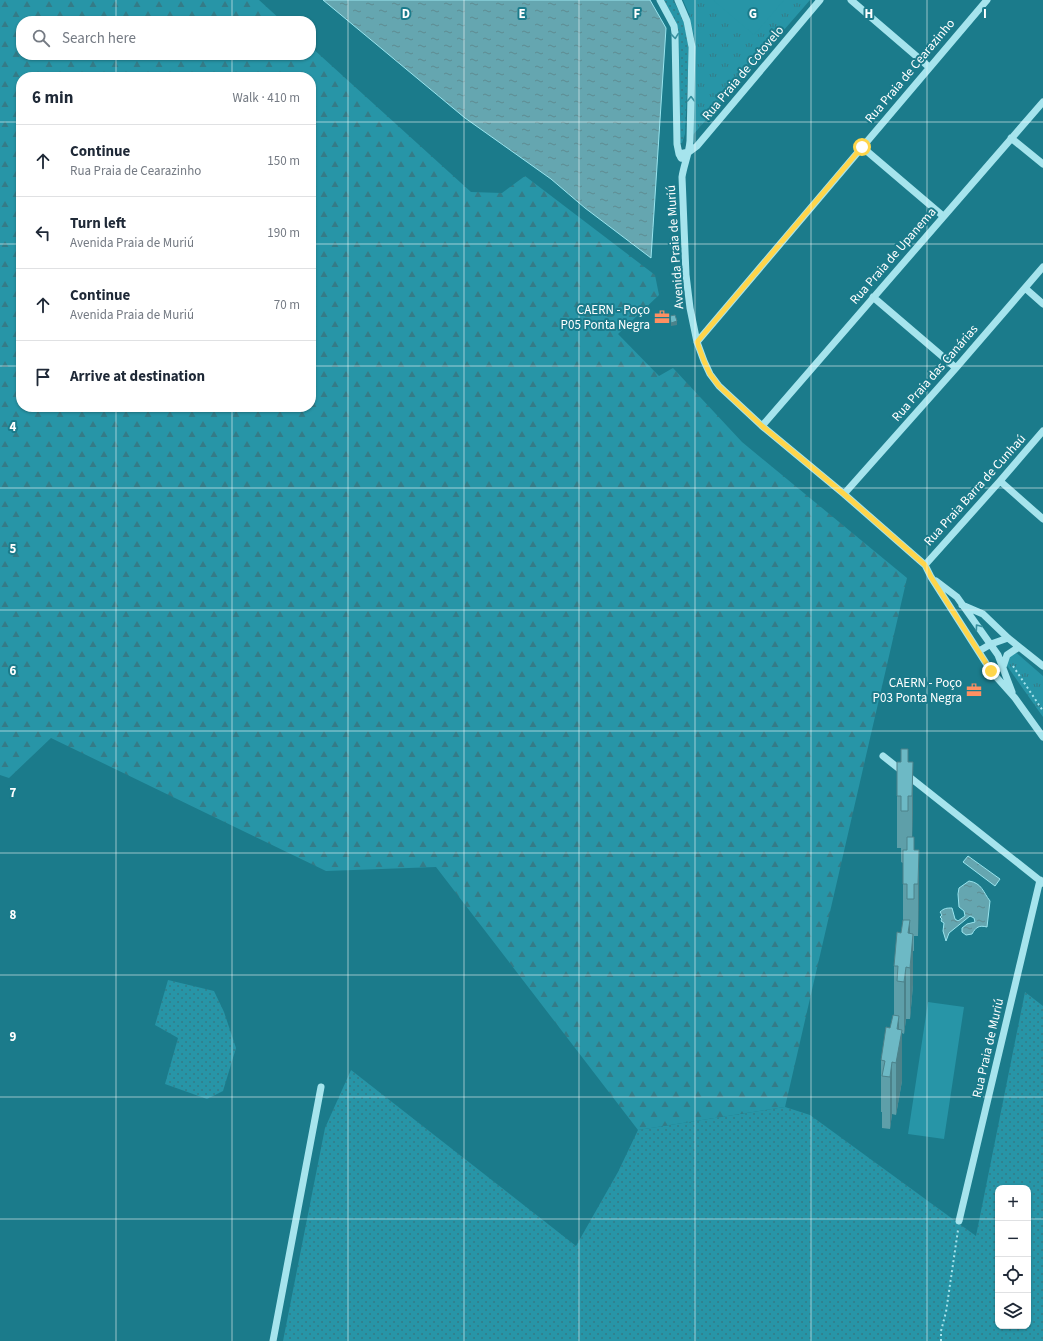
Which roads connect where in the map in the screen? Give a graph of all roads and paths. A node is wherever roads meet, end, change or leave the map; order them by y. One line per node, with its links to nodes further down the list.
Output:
1 (660, 0): 11 (street, one-way to 11)
2 (678, 0): 10 (street, Avenida Praia de Muriú, one-way to 2)
3 (820, 0): 10 (street, Rua Praia de Cotovelo)
4 (851, 0): 6 (street)
5 (987, 0): 6 (street, Rua Praia de Cearazinho)
6 (929, 68): 9 (street, Rua Praia de Cearazinho)
7 (1043, 102): 8 (street, Rua Praia de Upanema)
8 (1011, 138): 13 (street); 14 (street, Rua Praia de Upanema)
9 (862, 147): 14 (street); 19 (street, Rua Praia de Cearazinho)
10 (689, 152): 11 (street); 12 (street, Avenida Praia de Muriú)
11 (679, 154): 12 (street)
12 (684, 164): 19 (street, Avenida Praia de Muriú)
13 (1043, 164)
14 (943, 216): 17 (street, Rua Praia de Upanema)
15 (1043, 267): 16 (street, Rua Praia das Canárias)
16 (1025, 288): 18 (street); 20 (street, Rua Praia das Canárias)
17 (873, 297): 20 (street); 21 (street, Rua Praia de Upanema)
18 (1043, 304)
19 (697, 342): 21 (street, Avenida Praia de Muriú)
20 (956, 368): 24 (street, Rua Praia das Canárias)
21 (762, 426): 24 (street, Avenida Praia de Muriú)
22 (1043, 431): 23 (street, Rua Praia Barra de Cunhaú)
23 (1000, 481): 25 (street); 26 (street, Rua Praia Barra de Cunhaú)
24 (844, 494): 26 (street, Avenida Praia de Muriú)
25 (1043, 519)
26 (925, 565): 27 (street)
27 (931, 577): 28 (street); 32 (street)
28 (962, 605): 29 (street); 30 (street, one-way to 28)
29 (1008, 638): 30 (street); 31 (street)
30 (990, 644): 32 (street); 35 (street)
31 (1019, 647): 34 (street); 35 (street)
32 (979, 651): 36 (street)
33 (1011, 662): 38 (path)
34 (1043, 666)
35 (1003, 667): 36 (street); 37 (street)
36 (991, 671): 37 (street)
37 (1015, 698): 39 (street)
38 (1043, 711)
39 (1043, 736)
40 (883, 756): 41 (street, Rua Praia de Muriú)
41 (1041, 882): 43 (street, Rua Praia de Muriú)
42 (321, 1087): 44 (street)
43 (959, 1221): 45 (path)
44 (273, 1341)
45 (941, 1341)

